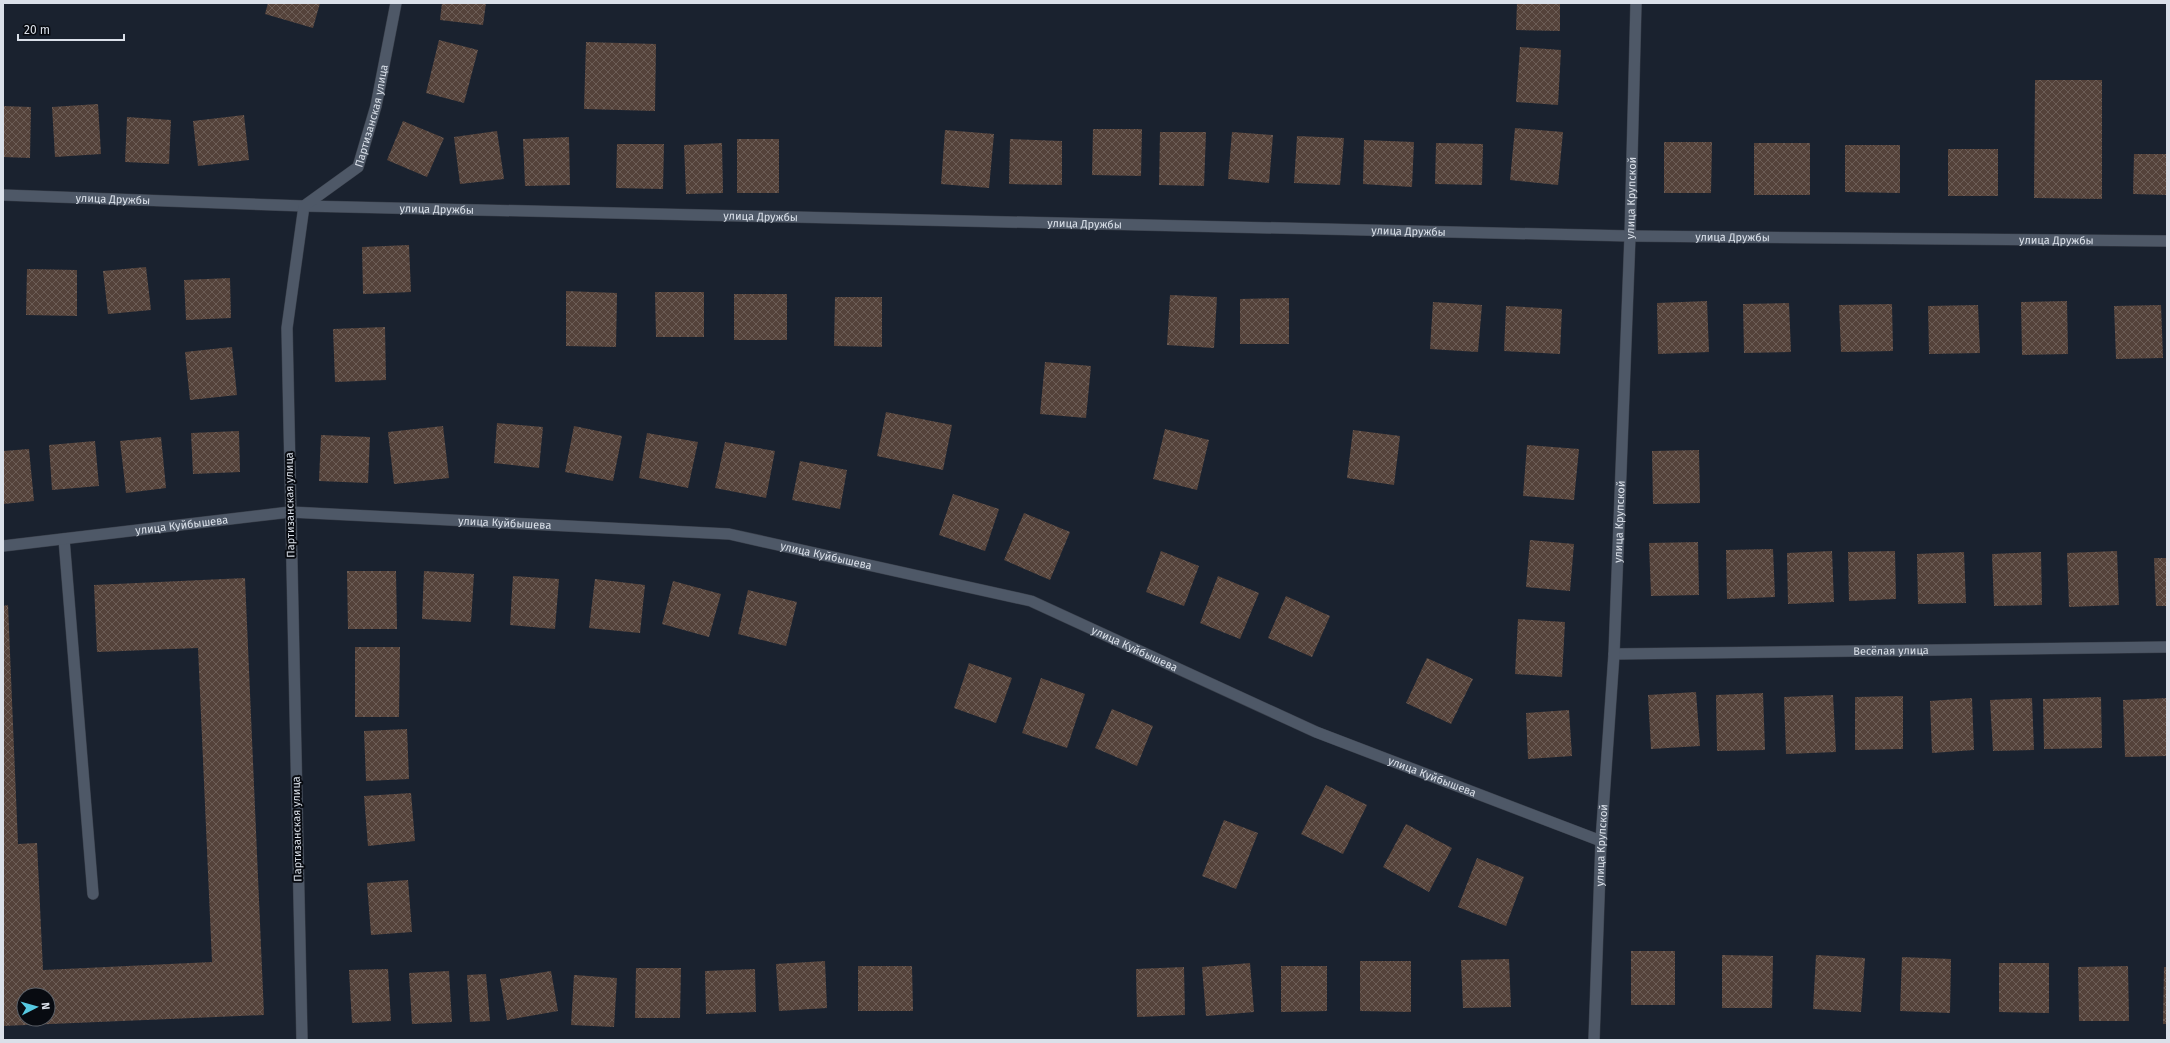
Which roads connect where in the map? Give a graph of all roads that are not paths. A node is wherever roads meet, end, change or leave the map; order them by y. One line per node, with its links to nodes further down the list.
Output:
1 (396, 3): 4 (street, Партизанская улица)
2 (1636, 3): 5 (street, улица Крупской)
3 (3, 195): 4 (street, улица Дружбы)
4 (304, 206): 5 (street, улица Дружбы); 7 (street, Партизанская улица)
5 (1630, 236): 6 (street, улица Дружбы); 11 (street, улица Крупской)
6 (2167, 241)
7 (290, 512): 8 (street, улица Куйбышева); 12 (street, улица Куйбышева); 14 (street, Партизанская улица)
8 (64, 539): 9 (street, улица Куйбышева); 13 (street)
9 (3, 546)
10 (2167, 647): 11 (street, Весёлая улица)
11 (1614, 654): 12 (street, улица Крупской)
12 (1601, 841): 15 (street, улица Крупской)
13 (92, 894)
14 (302, 1040)
15 (1594, 1040)

